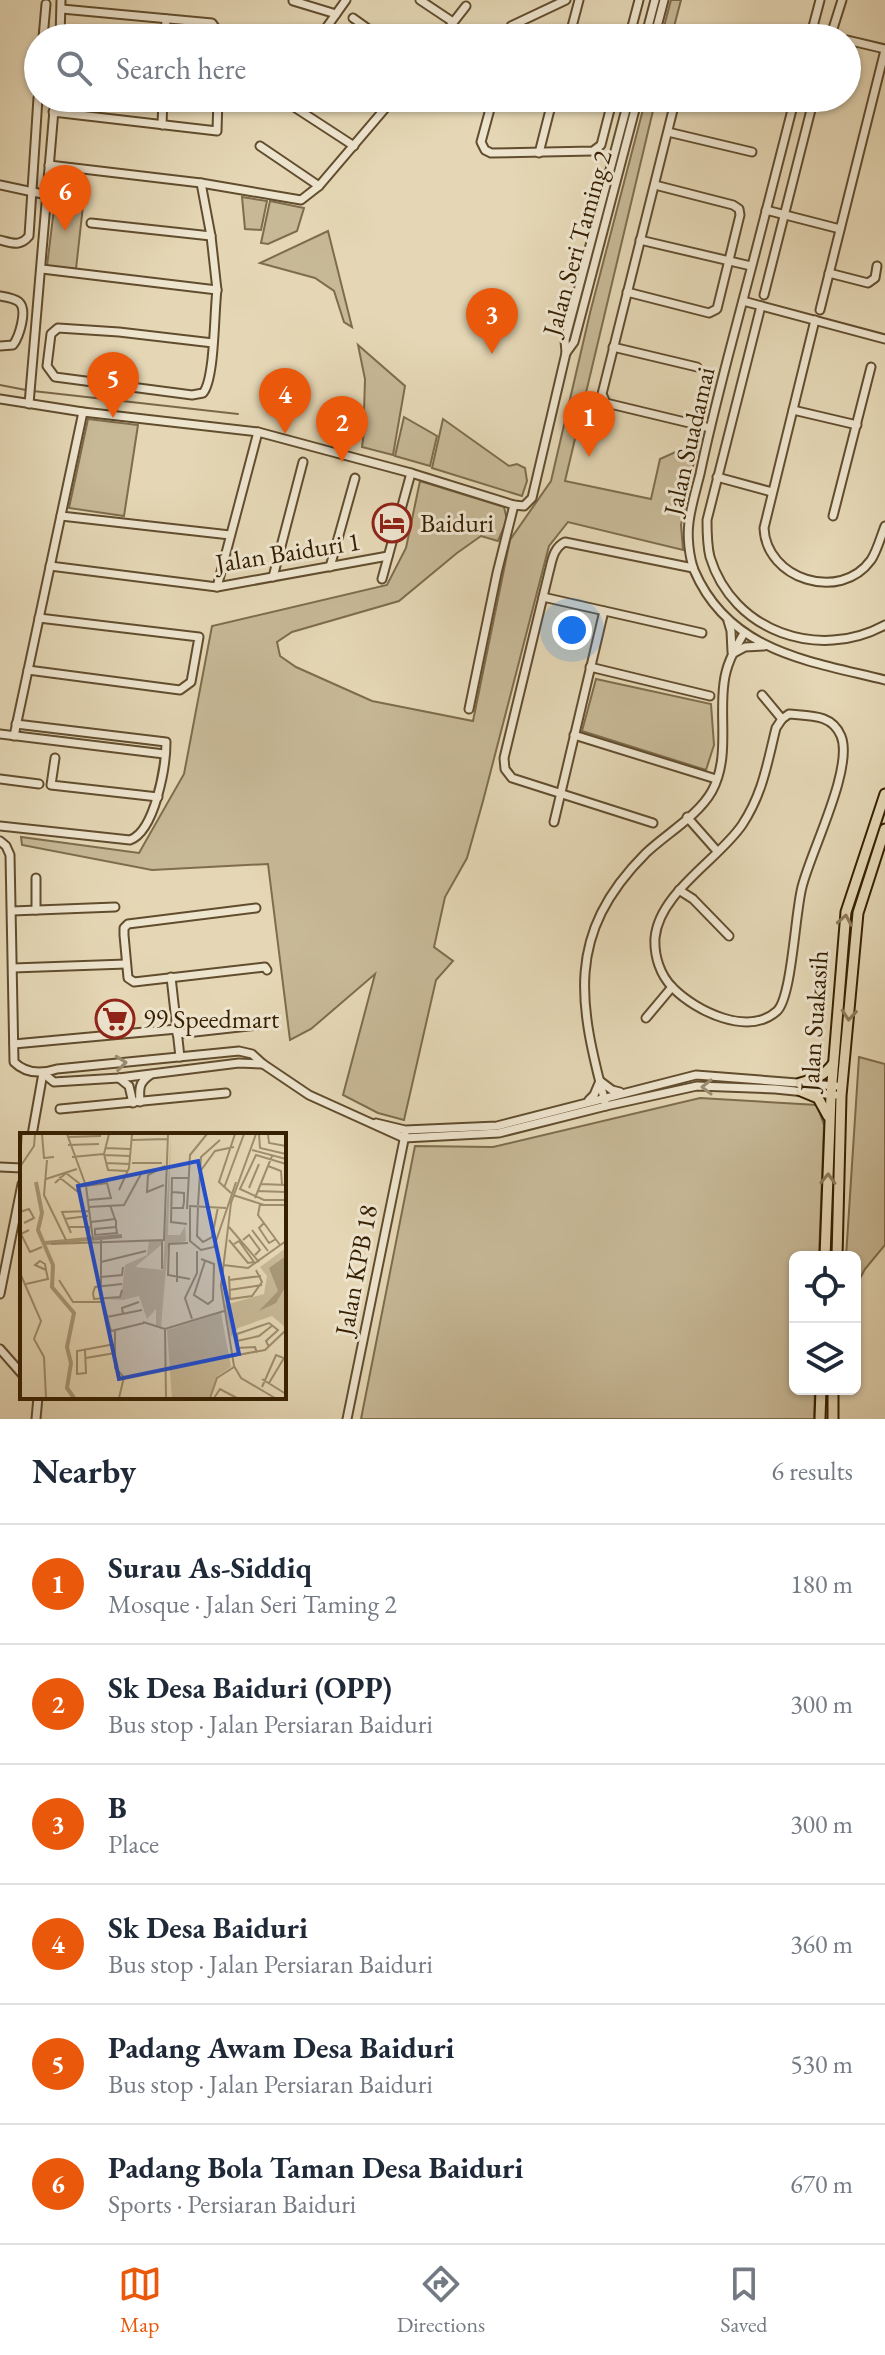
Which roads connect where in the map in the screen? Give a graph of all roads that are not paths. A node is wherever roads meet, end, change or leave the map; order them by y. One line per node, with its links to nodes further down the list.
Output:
1 (61, 0): 14 (street)
2 (346, 0): 15 (street)
3 (420, 0): 18 (street)
4 (566, 0): 25 (street)
5 (579, 0): 26 (street)
6 (639, 0): 27 (street)
7 (655, 0): 28 (street)
8 (664, 0): 29 (street)
9 (820, 0): 30 (street)
10 (842, 0): 31 (street)
11 (293, 1): 15 (street)
12 (46, 4): 19 (street)
13 (466, 6): 18 (street)
14 (62, 9): 17 (street); 20 (street)
15 (336, 14): 23 (street)
16 (353, 18): 24 (street)
17 (166, 19): 21 (street); 22 (street)
18 (453, 22)
19 (44, 24)
20 (61, 24)
21 (166, 24)
22 (213, 24)
23 (329, 24)
24 (361, 24)
25 (515, 24)
26 (573, 24)
27 (633, 24)
28 (649, 24)
29 (658, 24)
30 (813, 24)
31 (834, 24)
32 (861, 44): 33 (street)
33 (885, 50): 34 (street)
34 (875, 89): 35 (street); 66 (street)
35 (885, 91)
36 (37, 112): 61 (street)
37 (53, 112): 50 (street); 56 (street)
38 (162, 112): 50 (street)
39 (218, 112): 50 (street)
40 (302, 112): 53 (street)
41 (383, 112): 53 (street)
42 (489, 112): 55 (street)
43 (549, 112): 55 (street)
44 (609, 112): 55 (street)
45 (625, 112): 87 (street, Jalan Seri Taming 2)
46 (634, 112): 87 (street, Jalan Seri Taming 2)
47 (673, 112): 51 (street)
48 (791, 112): 63 (street, Jalan Suadamai)
49 (810, 112): 64 (street)
50 (162, 125)
51 (668, 132): 54 (street); 59 (street)
52 (260, 146): 60 (street)
53 (354, 146): 60 (street)
54 (752, 152)
55 (539, 153)
56 (49, 165): 57 (street); 62 (street)
57 (201, 183): 60 (street); 67 (street)
58 (0, 185): 61 (street)
59 (655, 185): 69 (street); 70 (street)
60 (319, 186)
61 (31, 192): 62 (street); 68 (street)
62 (47, 195): 73 (street)
63 (766, 210): 64 (street); 71 (street, Jalan Suadamai)
64 (784, 215): 66 (street); 77 (street)
65 (91, 223): 67 (street)
66 (840, 229): 74 (street)
67 (211, 236): 75 (street)
68 (0, 240)
69 (640, 240): 70 (street); 76 (street)
70 (731, 261): 71 (street); 76 (street)
71 (751, 266): 79 (street, Jalan Suadamai)
72 (877, 266): 74 (street)
73 (42, 269): 75 (street); 91 (street)
74 (829, 273): 81 (street)
75 (217, 290): 84 (street)
76 (627, 292): 86 (street)
77 (764, 295)
78 (0, 296): 85 (street)
79 (743, 301): 80 (street); 95 (street, Jalan Suadamai)
80 (761, 306): 82 (street); 99 (street)
81 (820, 310)
82 (815, 320): 83 (street); 92 (street)
83 (885, 339)
84 (213, 343): 84 (street)
85 (0, 346)
86 (613, 347): 88 (street); 95 (street)
87 (566, 353): 102 (street, Jalan Seri Taming 2)
88 (697, 367)
89 (871, 367): 94 (street)
90 (0, 399): 91 (street)
91 (29, 404): 93 (street)
92 (793, 410): 94 (street); 101 (street)
93 (83, 412): 96 (street); 103 (street)
94 (857, 425): 104 (street)
95 (710, 428): 110 (street, Jalan Suadamai)
96 (258, 432): 98 (street); 106 (street)
97 (303, 462): 111 (street)
98 (411, 473): 102 (street); 107 (street)
99 (717, 477): 101 (street); 118 (street)
100 (355, 478): 109 (street)
101 (772, 492): 105 (street)
102 (514, 505): 128 (street)
103 (61, 516): 106 (street); 108 (street)
104 (833, 516)
105 (885, 526)
106 (230, 535): 113 (street)
107 (388, 556): 109 (street, Jalan Baiduri 1); 112 (street)
108 (50, 566): 113 (street, Jalan Baiduri 1); 117 (street)
109 (330, 567): 111 (street, Jalan Baiduri 1)
110 (693, 568): 114 (street); 116 (street, Jalan Suadamai)
111 (273, 577): 113 (street, Jalan Baiduri 1)
112 (382, 579)
113 (217, 587)
114 (543, 597): 115 (street); 139 (street)
115 (604, 611): 119 (street); 123 (street)
116 (727, 617): 120 (street, Jalan Suadamai); 122 (street)
117 (39, 618): 124 (street); 124 (street)
118 (885, 625)
119 (702, 633)
120 (744, 633): 121 (street, Jalan Suadamai); 122 (street)
121 (765, 646): 122 (street); 125 (street, Jalan Suadamai)
122 (732, 654): 137 (street)
123 (590, 667): 127 (street); 132 (street)
124 (28, 670): 130 (street)
125 (885, 680)
126 (762, 695): 129 (street)
127 (710, 696)
128 (469, 709)
129 (782, 719): 148 (street); 160 (street)
130 (16, 724): 133 (street); 134 (street)
131 (0, 734): 133 (street)
132 (574, 735): 137 (street); 139 (street)
133 (14, 736): 134 (street)
134 (164, 754): 141 (street)
135 (55, 758): 141 (street)
136 (0, 779): 138 (street)
137 (716, 779): 142 (street)
138 (39, 784)
139 (561, 794): 143 (street); 144 (street)
140 (885, 794): 167 (main road, Jalan Suakasih, one-way to 140)
141 (158, 797): 145 (street)
142 (687, 817): 148 (street); 171 (street)
143 (554, 822)
144 (653, 823)
145 (0, 826)
146 (885, 829): 173 (main road, Jalan Suakasih, one-way to 173)
147 (0, 841): 154 (street)
148 (717, 851): 150 (street)
149 (36, 878): 153 (street)
150 (679, 890): 155 (street); 160 (street)
151 (115, 907): 153 (street)
152 (256, 908): 156 (street)
153 (36, 910): 154 (street)
154 (15, 911): 157 (street)
155 (729, 936)
156 (126, 964): 157 (street); 159 (street)
157 (17, 968): 164 (street)
158 (267, 970): 159 (street)
159 (171, 977): 163 (street)
160 (672, 987): 161 (street)
161 (646, 1018)
162 (268, 1024): 163 (street)
163 (179, 1032): 164 (street); 165 (street)
164 (14, 1044): 168 (street)
165 (180, 1057): 166 (street); 168 (street, one-way to 165)
166 (263, 1064): 169 (street); 183 (street)
167 (833, 1064): 172 (main road); 173 (main road, Jalan Suakasih)
168 (43, 1073): 170 (street); 182 (street)
169 (152, 1074): 170 (street); 177 (street)
170 (119, 1078): 177 (street)
171 (600, 1081): 175 (street); 176 (street); 178 (street)
172 (800, 1087): 173 (street); 175 (street); 179 (street, one-way to 179); 181 (main road)
173 (836, 1091): 181 (main road, Jalan Suakasih); 190 (main road, Jalan Suakasih)
174 (226, 1093): 177 (street)
175 (622, 1093): 176 (street)
176 (604, 1097): 178 (street); 179 (street)
177 (136, 1102): 180 (street)
178 (587, 1102): 183 (street)
179 (606, 1106): 183 (street)
180 (60, 1109)
181 (830, 1119): 189 (main road, Jalan Suakasih, one-way to 181)
182 (32, 1133)
183 (405, 1134): 198 (street, Jalan KPB 18)
184 (0, 1167): 185 (street)
185 (20, 1168)
186 (20, 1194): 188 (street)
187 (0, 1230): 188 (street)
188 (13, 1230): 191 (street)
189 (825, 1251)
190 (837, 1251)
191 (0, 1294)
192 (0, 1349): 193 (street)
193 (20, 1372)
194 (821, 1395): 199 (main road)
195 (833, 1395): 200 (main road)
196 (38, 1399): 197 (street)
197 (36, 1419)
198 (347, 1419)
199 (820, 1419)
200 (833, 1419)

